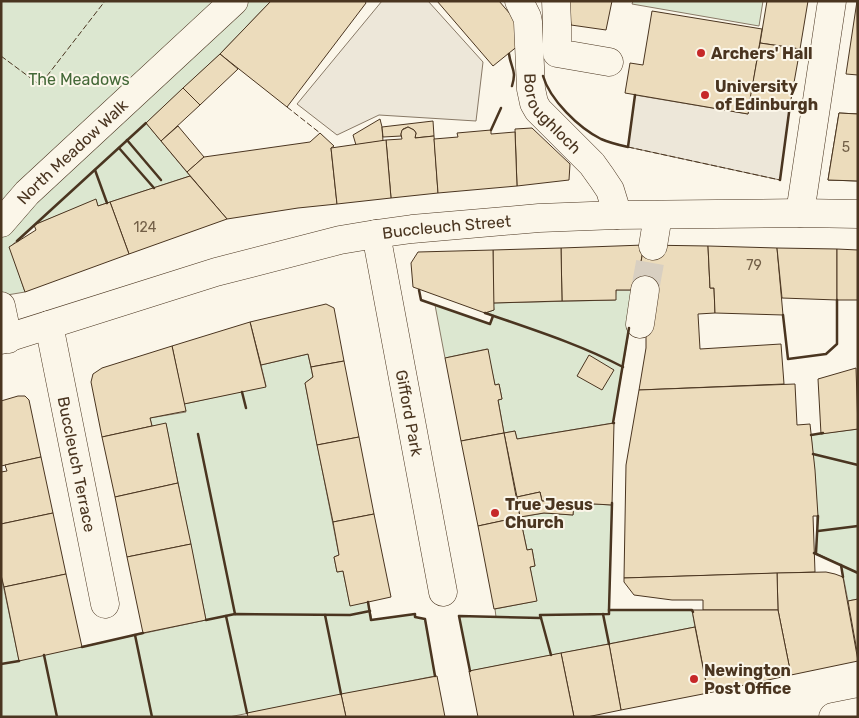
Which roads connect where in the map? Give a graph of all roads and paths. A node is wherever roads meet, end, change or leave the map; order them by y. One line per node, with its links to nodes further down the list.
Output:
1 (234, 1): 10 (street, North Meadow Walk)
2 (519, 1): 8 (street, Boroughloch)
3 (556, 1): 5 (street)
4 (832, 1): 6 (street)
5 (609, 62)
6 (800, 213): 7 (street, Buccleuch Street); 9 (street, Buccleuch Street)
7 (858, 214)
8 (617, 215): 9 (street, Buccleuch Street); 11 (street, Buccleuch Street)
9 (658, 215): 12 (street)
10 (1, 223)
11 (376, 234): 16 (street, Buccleuch Street); 18 (street, Gifford Park)
12 (654, 246)
13 (646, 290): 15 (street)
14 (1, 306): 17 (street)
15 (640, 324)
16 (49, 325): 17 (street, Buccleuch Street); 19 (street, Buccleuch Terrace)
17 (5, 340)
18 (443, 592)
19 (104, 604)
20 (858, 712): 21 (street)
21 (833, 717)

